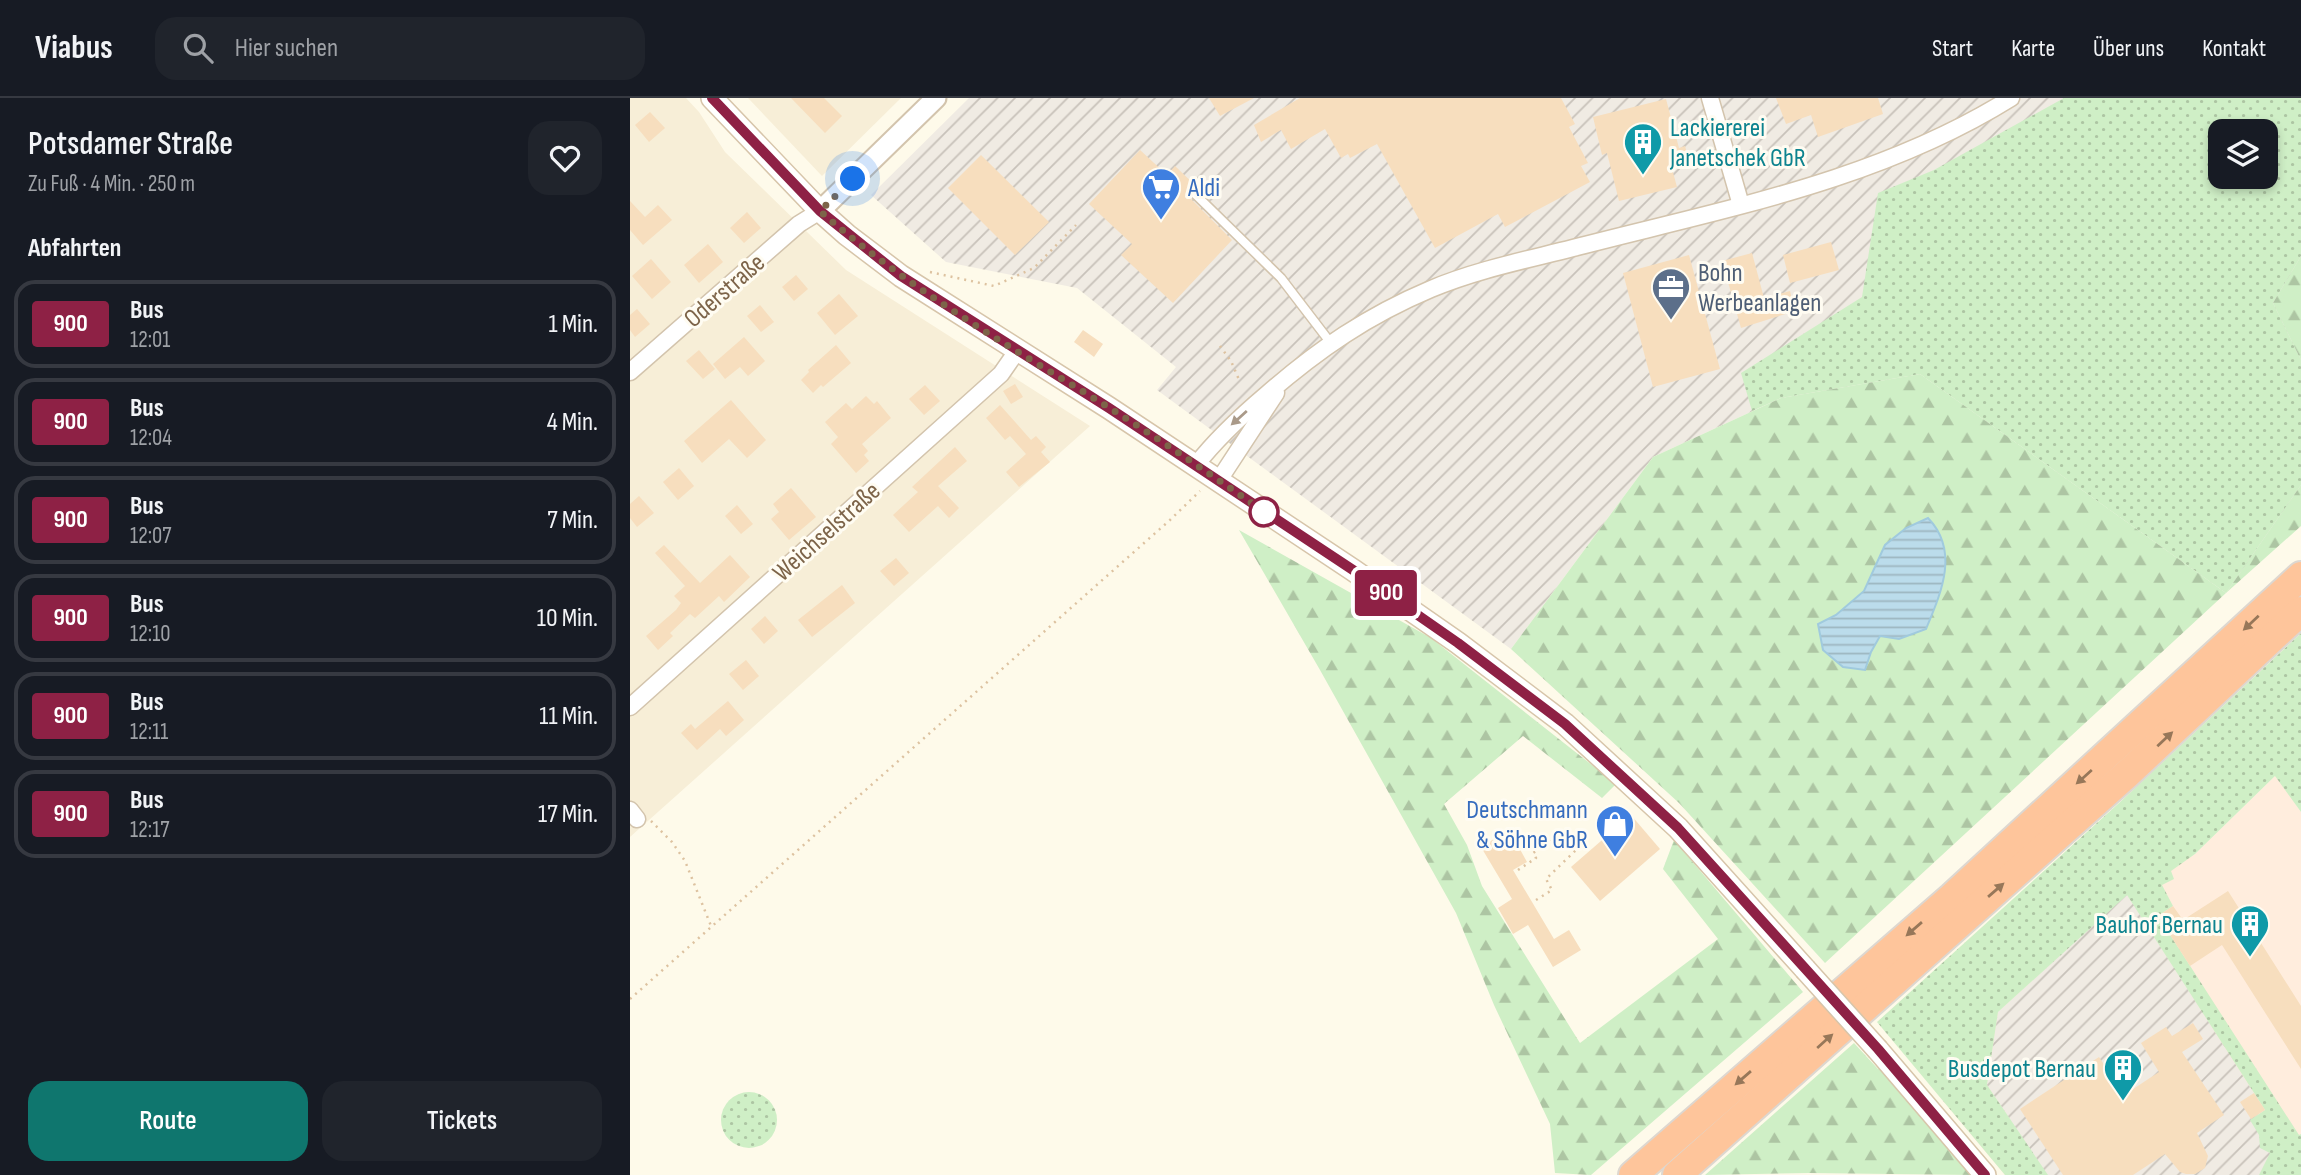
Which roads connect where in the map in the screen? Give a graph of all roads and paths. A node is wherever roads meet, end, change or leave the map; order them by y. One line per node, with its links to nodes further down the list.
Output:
1 (712, 98): 7 (main road)
2 (936, 98): 7 (street)
3 (1710, 98): 6 (street)
4 (2011, 98): 6 (street)
5 (1195, 194): 10 (lane)
6 (1741, 205): 10 (street)
7 (820, 211): 12 (main road); 13 (street, Oderstraße)
8 (1076, 225): 9 (path)
9 (923, 270)
10 (1330, 342): 14 (street)
11 (1220, 346): 15 (path)
12 (1017, 351): 16 (main road); 20 (street, Weichselstraße)
13 (630, 372)
14 (1287, 376): 16 (street, one-way to 16); 17 (street)
15 (1240, 382)
16 (1196, 465): 17 (main road)
17 (1210, 485): 26 (path); 30 (main road, bridge)
18 (2301, 576): 28 (highway, one-way to 28)
19 (2301, 611): 29 (highway, one-way to 19)
20 (630, 707)
21 (634, 815): 26 (path)
22 (1571, 828): 23 (path)
23 (1564, 833): 24 (path); 25 (path)
24 (1518, 870)
25 (1536, 900)
26 (711, 926): 27 (path)
27 (630, 999)
28 (1633, 1175)
29 (1677, 1175)
30 (1985, 1175)

